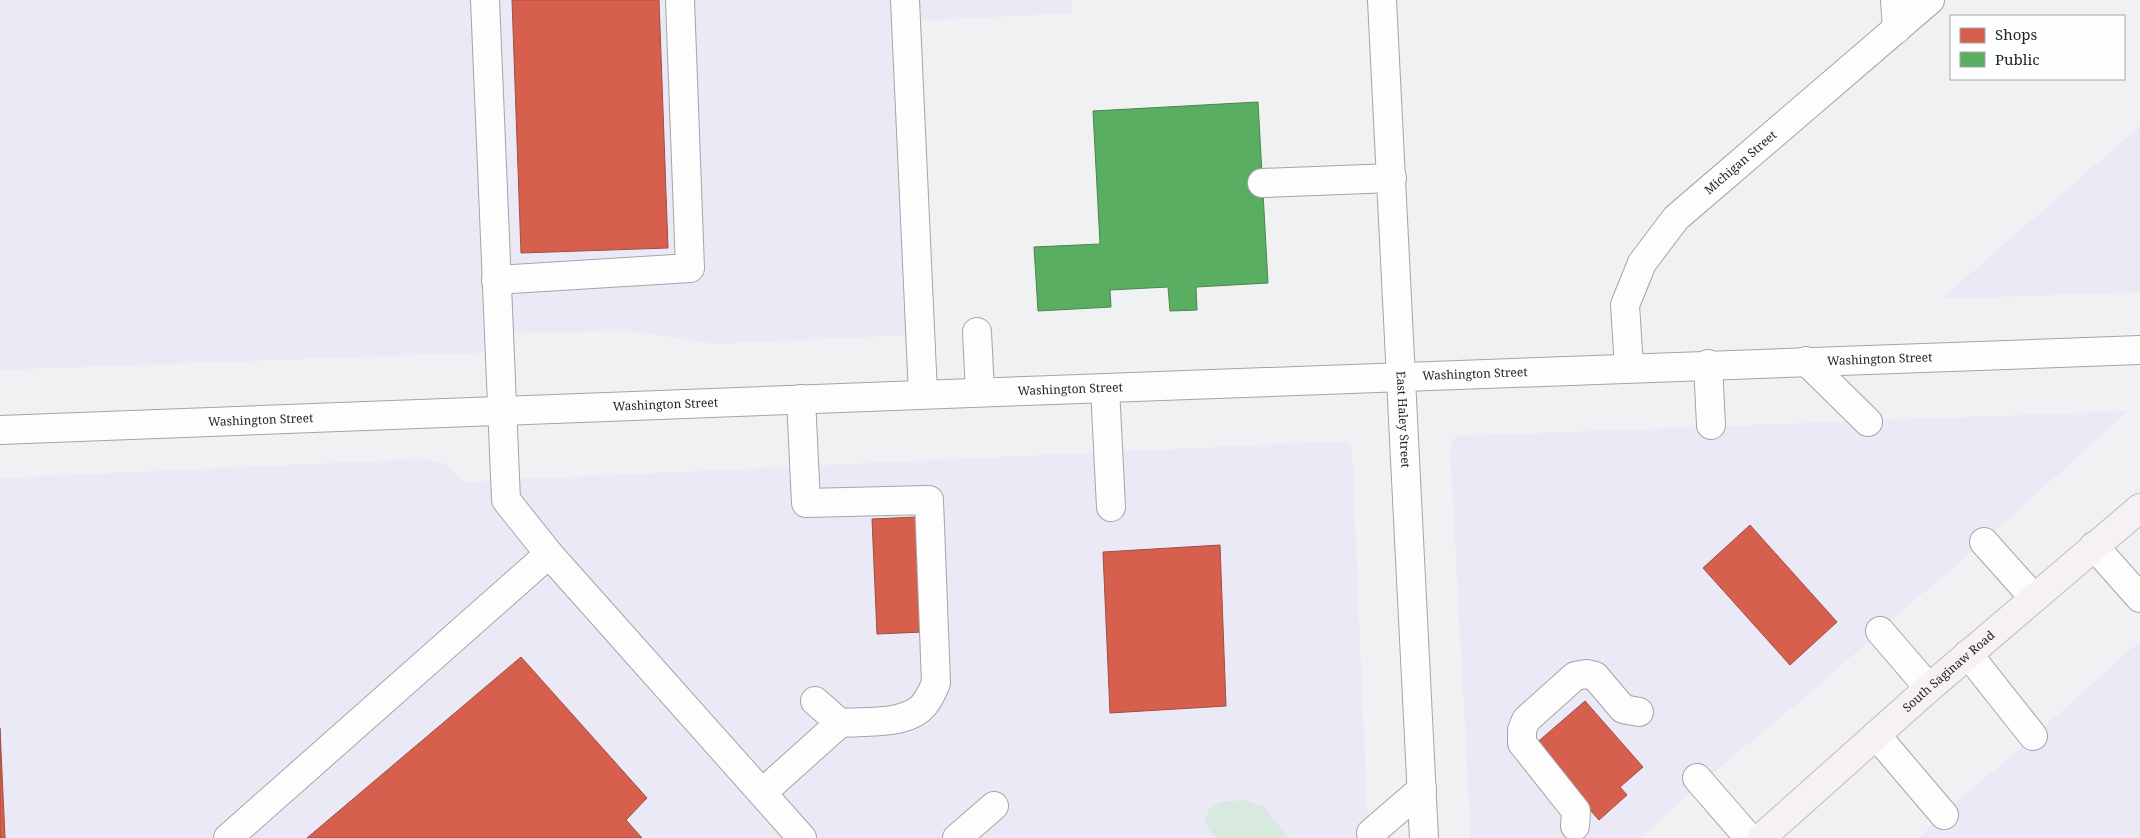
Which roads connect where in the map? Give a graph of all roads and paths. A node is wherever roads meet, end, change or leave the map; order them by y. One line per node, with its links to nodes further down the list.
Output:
1 (485, 0): 10 (street)
2 (680, 0): 10 (street)
3 (906, 0): 19 (street)
4 (1382, 0): 8 (street, East Haley Street)
5 (1895, 0): 7 (street)
6 (1930, 0): 7 (street, Michigan Street)
7 (1897, 29): 15 (street, Michigan Street)
8 (1392, 178): 9 (street); 16 (street, East Haley Street)
9 (1262, 183)
10 (496, 280): 21 (street)
11 (977, 332): 18 (street)
12 (2140, 350): 13 (street, Washington Street)
13 (1806, 361): 14 (street, Washington Street); 22 (street)
14 (1708, 364): 15 (street, Washington Street); 23 (street)
15 (1629, 367): 16 (street, Washington Street)
16 (1402, 378): 17 (street, Washington Street); 41 (street, East Haley Street)
17 (1105, 388): 18 (street, Washington Street); 25 (street)
18 (980, 392): 19 (street, Washington Street)
19 (922, 394): 20 (street, Washington Street)
20 (801, 398): 21 (street, Washington Street); 37 (street)
21 (501, 411): 24 (street, Washington Street); 29 (street)
22 (1868, 422)
23 (1711, 425)
24 (0, 430)
25 (1111, 507)
26 (2140, 508): 28 (main road, South Saginaw Road)
27 (1984, 542): 30 (street)
28 (2094, 546): 30 (main road, South Saginaw Road); 31 (street)
29 (549, 554): 42 (street); 47 (street)
30 (2034, 598): 33 (main road, South Saginaw Road)
31 (2140, 598)
32 (1880, 631): 34 (street)
33 (1968, 654): 34 (main road, South Saginaw Road); 39 (street)
34 (1929, 688): 38 (main road, South Saginaw Road)
35 (815, 701): 37 (street)
36 (1639, 712): 45 (street)
37 (840, 723): 42 (street)
38 (1876, 735): 44 (street); 52 (main road, South Saginaw Road)
39 (2033, 736)
40 (1697, 778): 51 (street)
41 (1422, 789): 46 (street); 50 (street, East Haley Street)
42 (762, 793): 48 (street)
43 (994, 806): 49 (street)
44 (1944, 815)
45 (1575, 826)
46 (1371, 833)
47 (228, 838)
48 (802, 838)
49 (957, 838)
50 (1424, 838)
51 (1750, 838)
52 (1761, 838)

